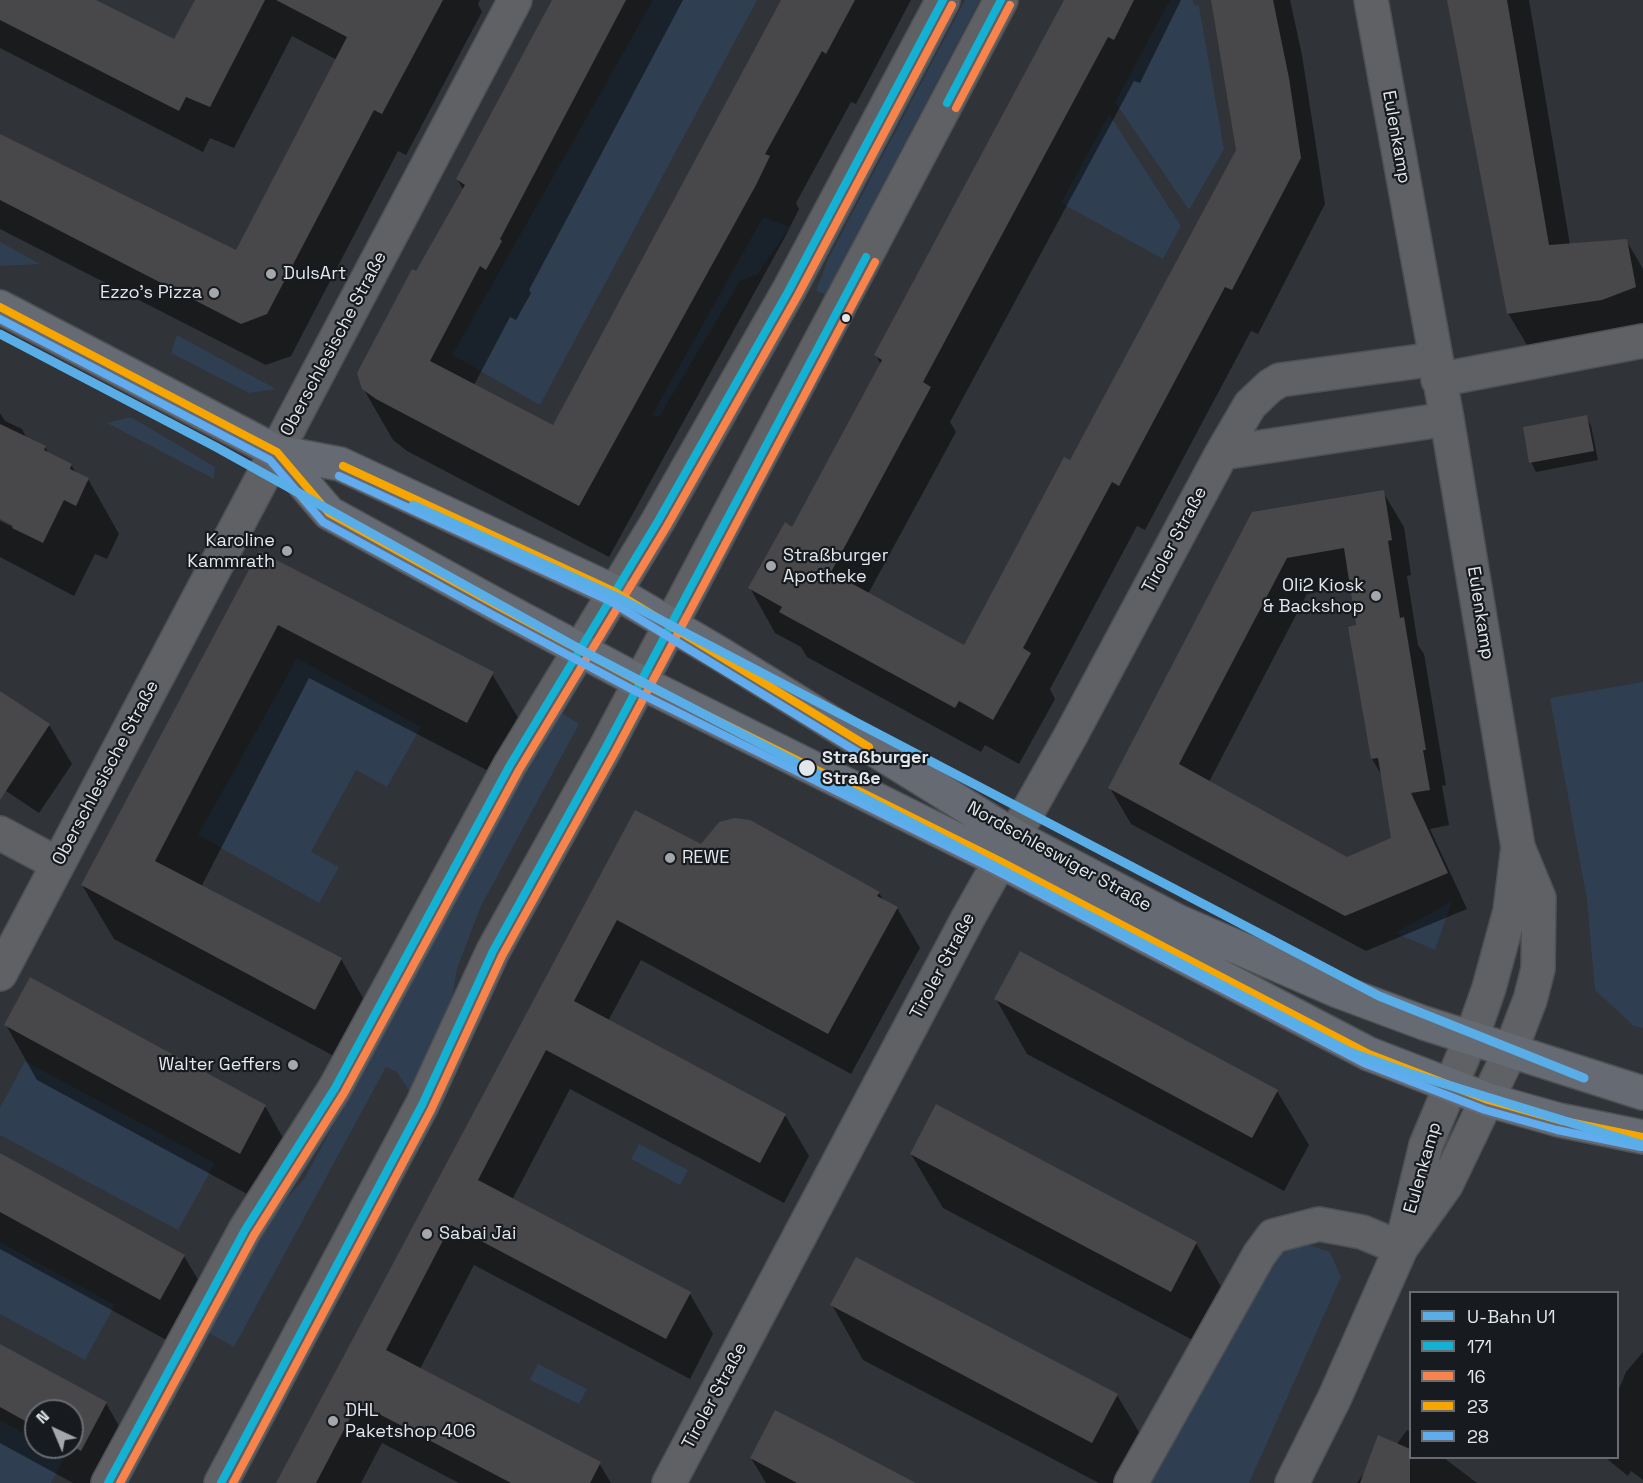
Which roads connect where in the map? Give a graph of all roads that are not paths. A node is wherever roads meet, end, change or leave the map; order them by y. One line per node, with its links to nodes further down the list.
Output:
1 (515, 0): 9 (street, Oberschlesische Straße)
2 (943, 0): 11 (street)
3 (1001, 0): 12 (street)
4 (1371, 0): 7 (street, Eulenkamp)
5 (0, 307): 9 (main road, Nordschleswiger Straße)
6 (1643, 341): 7 (street)
7 (1437, 369): 8 (street, Eulenkamp); 10 (street, Tiroler Straße)
8 (1447, 419): 10 (street); 16 (street, Eulenkamp)
9 (277, 452): 11 (main road, Nordschleswiger Straße); 13 (main road, Nordschleswiger Straße); 18 (street, Oberschlesische Straße)
10 (1222, 453): 17 (street, Tiroler Straße)
11 (615, 592): 12 (main road, Nordschleswiger Straße); 13 (street)
12 (670, 623): 14 (street); 17 (main road, Nordschleswiger Straße)
13 (580, 650): 14 (main road, Nordschleswiger Straße); 28 (street)
14 (640, 682): 17 (main road, Nordschleswiger Straße); 29 (street)
15 (0, 833): 18 (street)
16 (1518, 847): 20 (street, Eulenkamp); 21 (street, Eulenkamp)
17 (1007, 849): 20 (main road, Nordschleswiger Straße); 22 (main road, Nordschleswiger Straße); 27 (street, Tiroler Straße)
18 (58, 864): 19 (street, Oberschlesische Straße)
19 (0, 974)
20 (1471, 1038): 21 (main road, Nordschleswiger Straße); 22 (street, Eulenkamp)
21 (1510, 1052): 23 (main road, Nordschleswiger Straße); 24 (street, Eulenkamp)
22 (1449, 1086): 24 (main road, Nordschleswiger Straße); 26 (street, Eulenkamp)
23 (1643, 1093)
24 (1488, 1100): 25 (main road, Nordschleswiger Straße); 26 (street, Eulenkamp)
25 (1643, 1137)
26 (1401, 1248): 30 (street); 31 (street, Eulenkamp)
27 (675, 1481)
28 (108, 1483)
29 (221, 1483)
30 (1131, 1483)
31 (1292, 1483)

